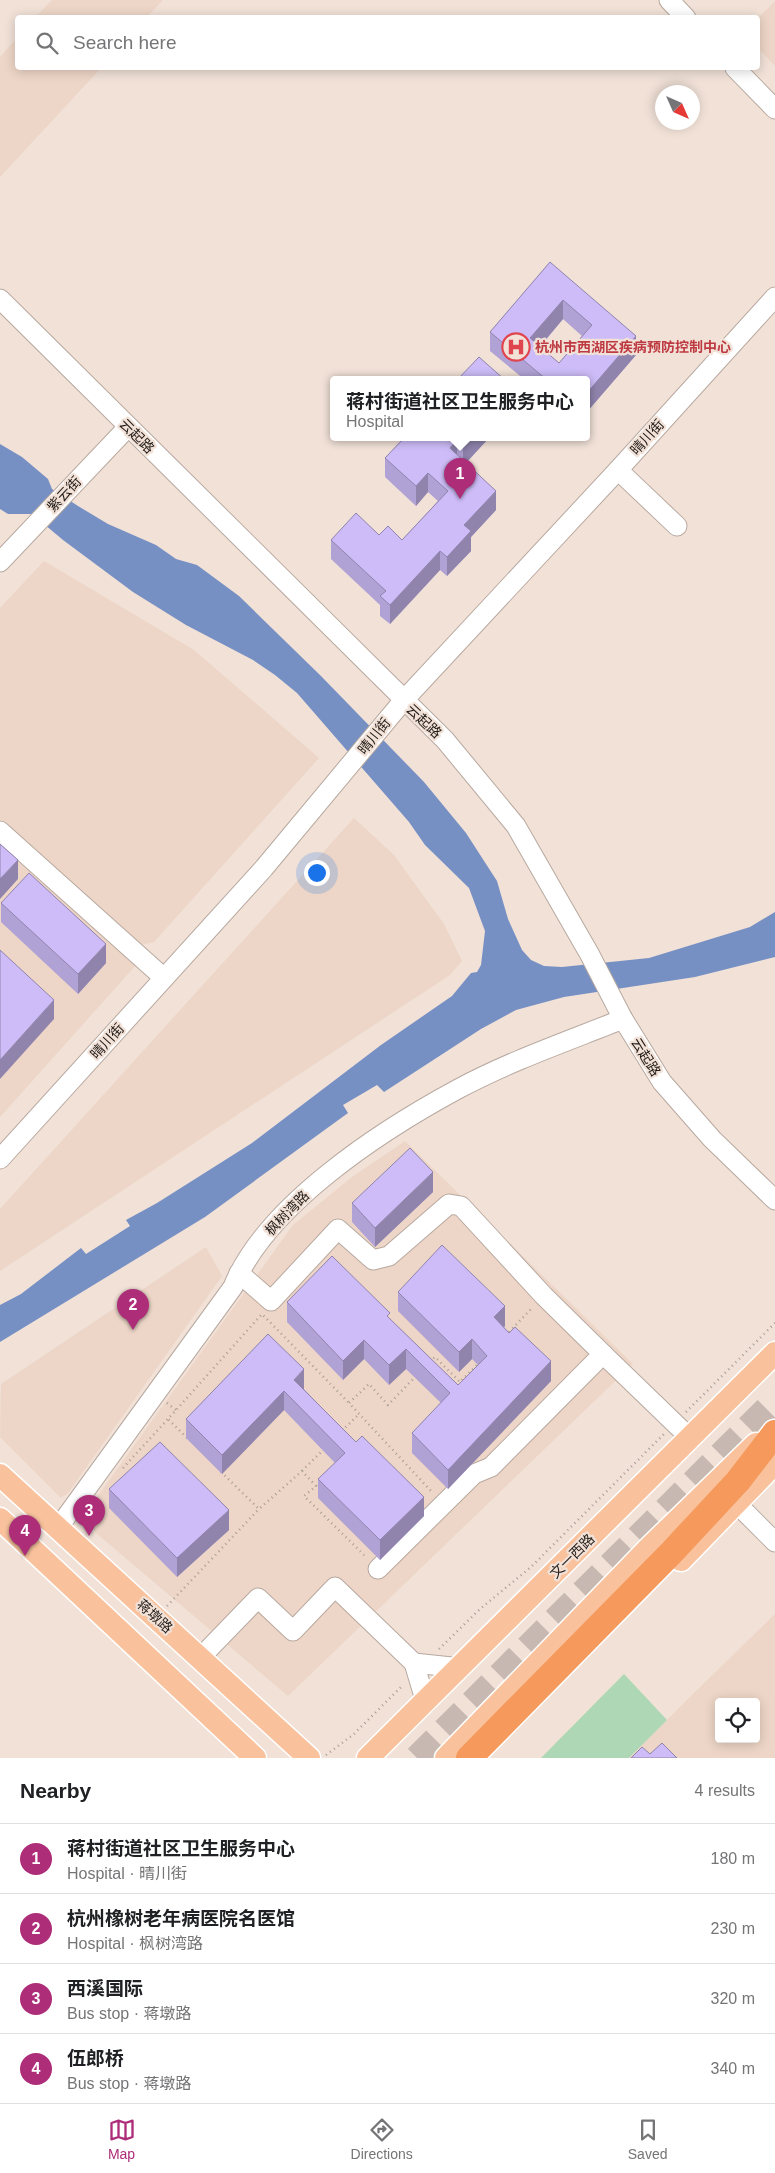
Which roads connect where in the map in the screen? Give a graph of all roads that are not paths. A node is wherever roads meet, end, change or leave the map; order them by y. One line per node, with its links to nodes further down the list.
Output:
1 (669, 0): 2 (street)
2 (683, 15)
3 (737, 70): 4 (street)
4 (775, 109)
5 (775, 297): 8 (street, 晴川街)
6 (0, 299): 7 (street, 云起路)
7 (128, 427): 10 (street, 紫云街); 11 (street, 云起路)
8 (618, 470): 9 (street); 11 (street, 晴川街)
9 (677, 526)
10 (0, 562)
11 (403, 701): 13 (street, 晴川街); 14 (street, 云起路)
12 (0, 831): 13 (street)
13 (164, 978): 15 (street, 晴川街)
14 (623, 1019): 16 (street, 云起路); 17 (street, 枫树湾路)
15 (0, 1159)
16 (775, 1200)
17 (239, 1272): 19 (street); 27 (street, 枫树湾路)
18 (775, 1353): 21 (main road, 文一西路)
19 (603, 1354): 21 (street); 29 (street)
20 (775, 1424): 37 (main road)
21 (682, 1431): 32 (main road, 文一西路)
22 (775, 1433): 38 (highway)
23 (775, 1463): 25 (main road)
24 (0, 1475): 27 (main road, 蒋墩路)
25 (737, 1504): 28 (street); 39 (main road)
26 (0, 1519): 34 (main road)
27 (58, 1528): 30 (main road, 蒋墩路)
28 (775, 1542)
29 (378, 1569)
30 (200, 1658): 31 (street); 35 (main road, 蒋墩路)
31 (418, 1666): 32 (street); 33 (street)
32 (461, 1668): 33 (main road, 文一西路)
33 (426, 1702): 36 (main road, 文一西路)
34 (255, 1758)
35 (309, 1758)
36 (368, 1758)
37 (446, 1758)
38 (469, 1758)
39 (486, 1758)

